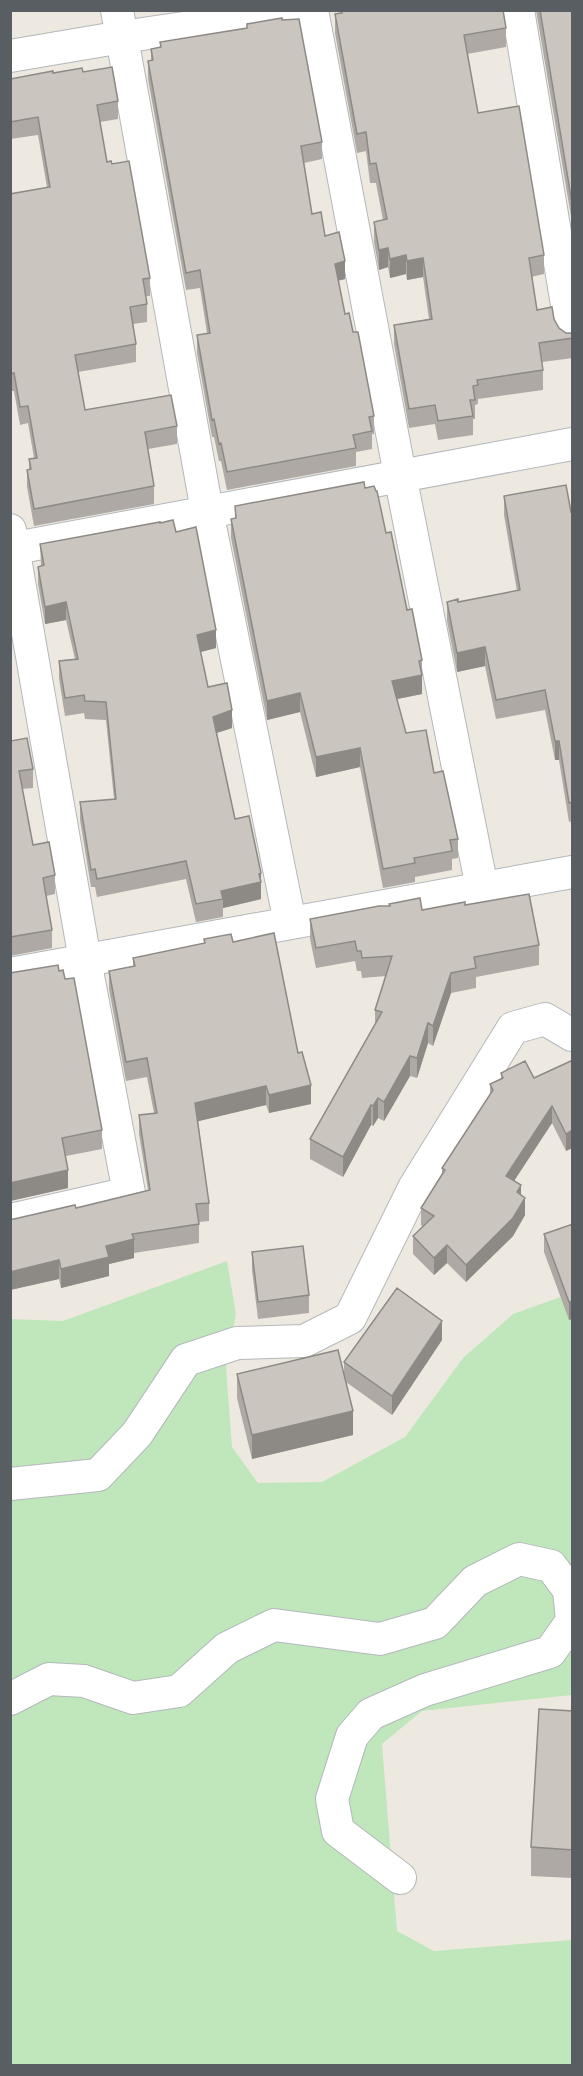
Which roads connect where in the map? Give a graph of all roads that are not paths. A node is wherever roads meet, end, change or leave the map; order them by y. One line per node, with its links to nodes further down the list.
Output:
1 (306, 10): 4 (street)
2 (312, 10): 8 (street)
3 (518, 10): 6 (street)
4 (120, 24): 5 (street); 9 (street)
5 (10, 56)
6 (573, 335)
7 (573, 444): 8 (street)
8 (400, 475): 9 (street); 12 (street)
9 (207, 511): 10 (street); 13 (street)
10 (12, 542): 14 (street)
11 (573, 872): 12 (street)
12 (482, 888): 13 (street)
13 (290, 923): 14 (street)
14 (85, 960): 15 (street); 17 (street)
15 (10, 974)
16 (573, 1035): 18 (street)
17 (10, 1220)
18 (10, 1484)
19 (10, 1699): 20 (street)
20 (400, 1878)

